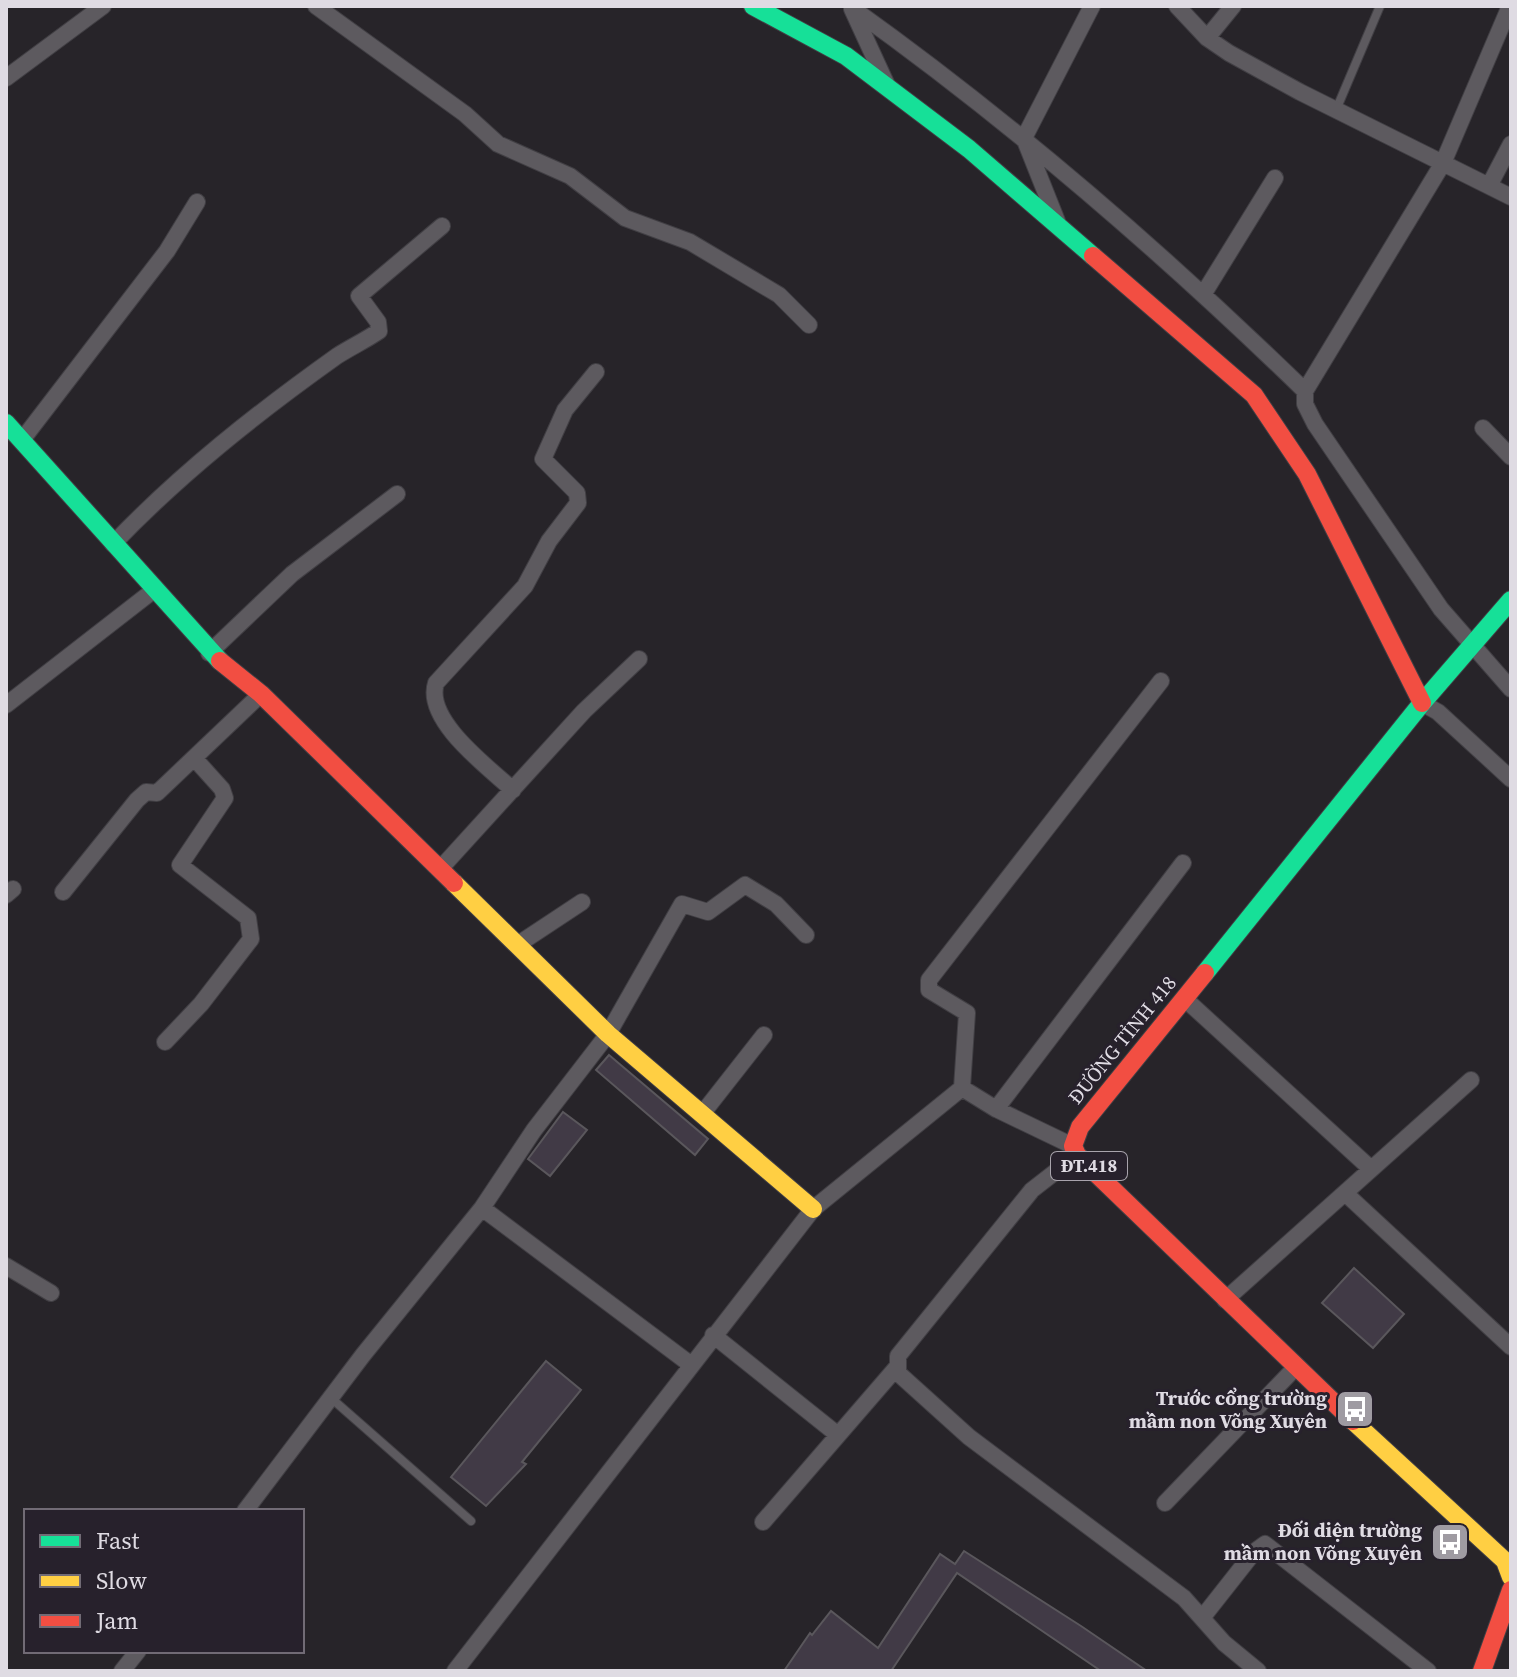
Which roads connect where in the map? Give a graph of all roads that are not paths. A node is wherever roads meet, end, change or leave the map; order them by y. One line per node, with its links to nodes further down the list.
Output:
1 (103, 6): 10 (street)
2 (316, 6): 23 (street)
3 (1092, 6): 13 (street)
4 (1177, 6): 9 (street)
5 (1233, 6): 9 (street)
6 (1380, 6): 12 (lane)
7 (1510, 6): 15 (street)
8 (760, 8): 11 (main road)
9 (1207, 38): 12 (street)
10 (6, 78)
11 (889, 89): 13 (street); 21 (main road)
12 (1336, 110): 15 (street)
13 (1024, 138): 21 (street); 22 (street)
14 (1511, 144): 17 (street)
15 (1443, 163): 17 (street); 25 (street)
16 (1275, 178): 22 (street)
17 (1489, 186): 18 (street)
18 (1511, 197)
19 (197, 202): 28 (street)
20 (442, 226): 31 (street)
21 (1061, 230): 40 (main road)
22 (1204, 293): 25 (street)
23 (809, 325)
24 (596, 372): 44 (street)
25 (1305, 391): 34 (street)
26 (6, 423): 28 (main road)
27 (1483, 428): 29 (street)
28 (22, 440): 31 (main road)
29 (1511, 457)
30 (397, 494): 35 (street)
31 (113, 544): 32 (main road)
32 (154, 590): 35 (main road); 41 (street)
33 (1511, 600): 34 (main road, ĐƯỜNG TỈNH 418 / ĐT.418)
34 (1473, 643): 38 (street); 40 (main road, ĐƯỜNG TỈNH 418 / ĐT.418)
35 (209, 653): 39 (main road)
36 (639, 659): 44 (street)
37 (1161, 681): 56 (street)
38 (1511, 689)
39 (261, 694): 42 (street); 46 (main road)
40 (1422, 703): 43 (street); 51 (main road, ĐƯỜNG TỈNH 418 / ĐT.418)
41 (6, 705)
42 (194, 758): 47 (street); 54 (street)
43 (1511, 779)
44 (513, 790): 46 (street)
45 (1183, 863): 57 (street)
46 (440, 869): 50 (main road)
47 (63, 892)
48 (582, 902): 50 (street)
49 (806, 935): 52 (street)
50 (517, 945): 52 (main road)
51 (1185, 999): 59 (main road, ĐƯỜNG TỈNH 418 / ĐT.418); 60 (street)
52 (608, 1034): 58 (main road); 62 (street)
53 (764, 1035): 58 (street)
54 (165, 1042)
55 (1471, 1080): 60 (street)
56 (962, 1088): 57 (street); 63 (street)
57 (996, 1109): 59 (street)
58 (702, 1114): 63 (main road)
59 (1075, 1150): 66 (main road, ĐT.418); 70 (street)
60 (1370, 1168): 61 (street)
61 (1345, 1193): 66 (street); 68 (street)
62 (482, 1208): 69 (street); 72 (street)
63 (813, 1209): 67 (street)
64 (6, 1266): 65 (street)
65 (51, 1293)
66 (1225, 1300): 71 (main road, ĐT.418)
67 (713, 1335): 69 (street); 73 (street)
68 (1511, 1347)
69 (690, 1364): 83 (street)
70 (897, 1367): 73 (street); 80 (street)
71 (1295, 1368): 74 (street); 78 (main road, ĐT.418)
72 (331, 1398): 75 (street); 76 (lane)
73 (838, 1435): 77 (street)
74 (1165, 1503)
75 (247, 1509)
76 (471, 1521)
77 (763, 1522)
78 (1511, 1577)
79 (1510, 1597): 86 (main road)
80 (1202, 1618): 84 (street); 85 (street)
81 (136, 1653): 82 (street)
82 (122, 1671)
83 (455, 1671)
84 (1258, 1671)
85 (1428, 1671)
86 (1482, 1671)

